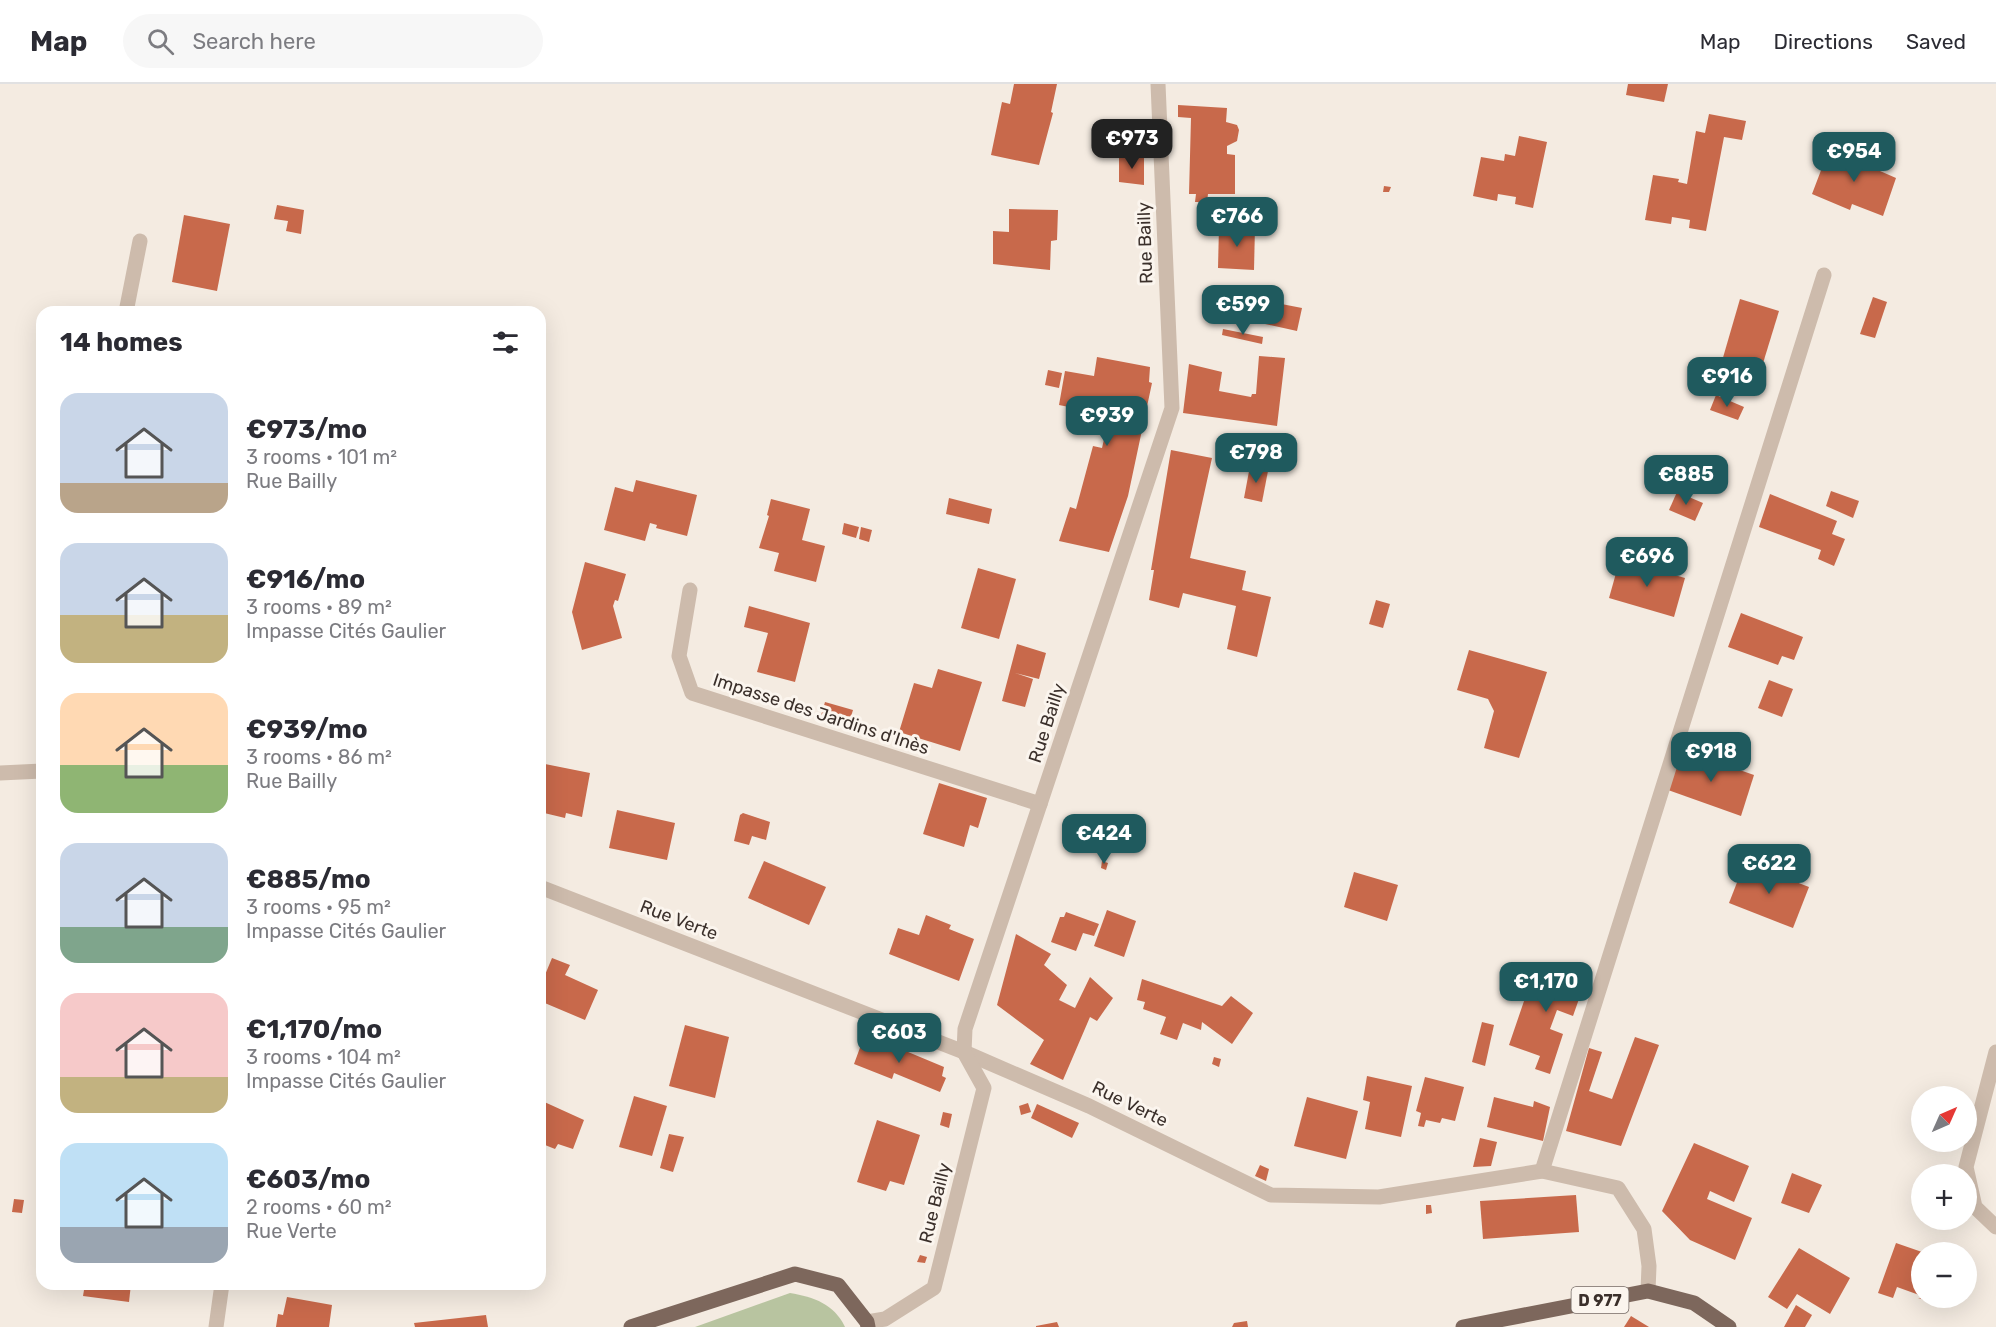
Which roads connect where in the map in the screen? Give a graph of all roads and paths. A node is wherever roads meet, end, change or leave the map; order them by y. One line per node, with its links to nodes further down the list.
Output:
1 (1158, 84): 8 (street, Rue Bailly)
2 (140, 241): 4 (street)
3 (1824, 275): 12 (street)
4 (127, 306)
5 (690, 590): 8 (street, Impasse des Jardins d'Inès)
6 (36, 770): 7 (street)
7 (0, 773)
8 (1040, 804): 10 (street, Rue Bailly)
9 (546, 889): 10 (street, Rue Verte)
10 (964, 1052): 12 (street, Rue Verte); 16 (street, Rue Bailly)
11 (1996, 1052): 13 (street)
12 (1542, 1172): 15 (street, Rue Verte)
13 (1996, 1227)
14 (221, 1290): 17 (street)
15 (1648, 1291): 19 (main road, D 977); 20 (main road, D 977)
16 (868, 1324): 18 (main road)
17 (216, 1327)
18 (631, 1327)
19 (1463, 1327)
20 (1729, 1327)

